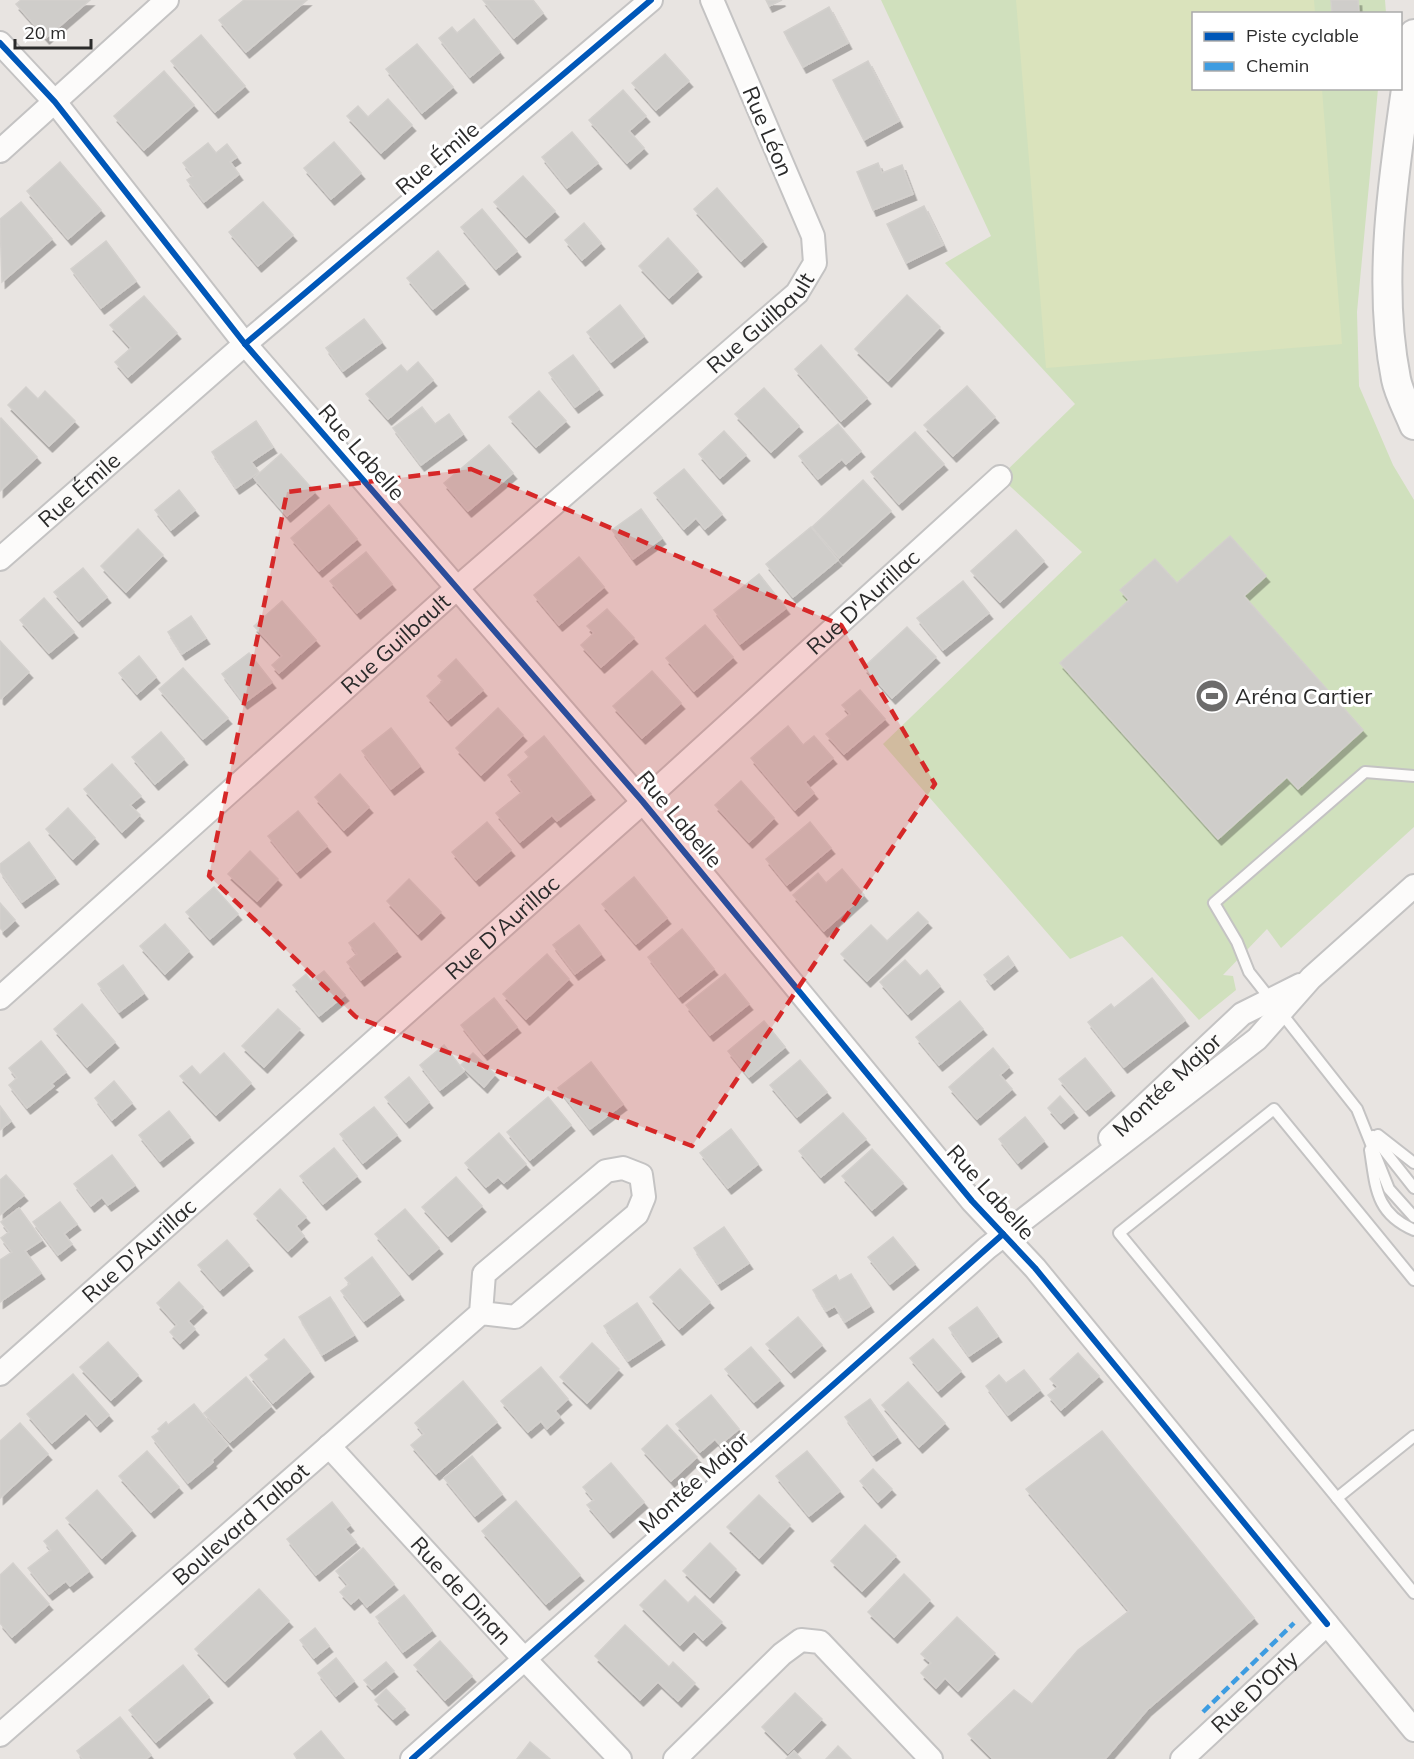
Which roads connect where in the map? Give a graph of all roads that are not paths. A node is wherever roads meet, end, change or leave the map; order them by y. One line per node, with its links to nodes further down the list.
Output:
1 (167, 0): 6 (street)
2 (651, 0): 9 (street, Rue Émile)
3 (712, 0): 8 (street, Rue Léon)
4 (1414, 34): 10 (street)
5 (0, 43): 6 (street, Rue Labelle)
6 (55, 102): 7 (street); 9 (street, Rue Labelle)
7 (0, 151)
8 (815, 263): 13 (street, Rue Guilbault)
9 (245, 344): 12 (street, Rue Émile); 13 (street, Rue Labelle)
10 (1414, 425)
11 (1000, 477): 15 (street, Rue D'Aurillac)
12 (0, 559)
13 (456, 589): 15 (street, Rue Labelle); 17 (street, Rue Guilbault)
14 (1414, 776): 18 (lane)
15 (643, 802): 24 (street, Rue Labelle); 27 (street, Rue D'Aurillac)
16 (1412, 890): 18 (street, Montée Major)
17 (0, 998)
18 (1275, 1006): 19 (lane); 24 (street, Montée Major)
19 (1366, 1126): 20 (lane); 21 (lane); 22 (lane); 23 (lane)
20 (1414, 1163)
21 (1414, 1188)
22 (1414, 1217)
23 (1414, 1230)
24 (1003, 1234): 32 (street, Rue Labelle); 33 (street, Montée Major)
25 (1414, 1280): 30 (lane)
26 (481, 1313): 26 (street); 29 (street, Boulevard Talbot)
27 (0, 1374)
28 (1414, 1436): 30 (lane)
29 (329, 1446): 33 (street, Rue de Dinan); 35 (street, Boulevard Talbot)
30 (1336, 1498): 31 (lane)
31 (1414, 1593)
32 (1327, 1624): 34 (street, Rue Labelle); 40 (street, Rue D'Orly)
33 (525, 1660): 36 (street, Montée Major); 37 (street, Rue de Dinan)
34 (1414, 1730)
35 (0, 1735)
36 (412, 1759)
37 (620, 1759)
38 (675, 1759): 39 (street)
39 (931, 1759)
40 (1182, 1759)

